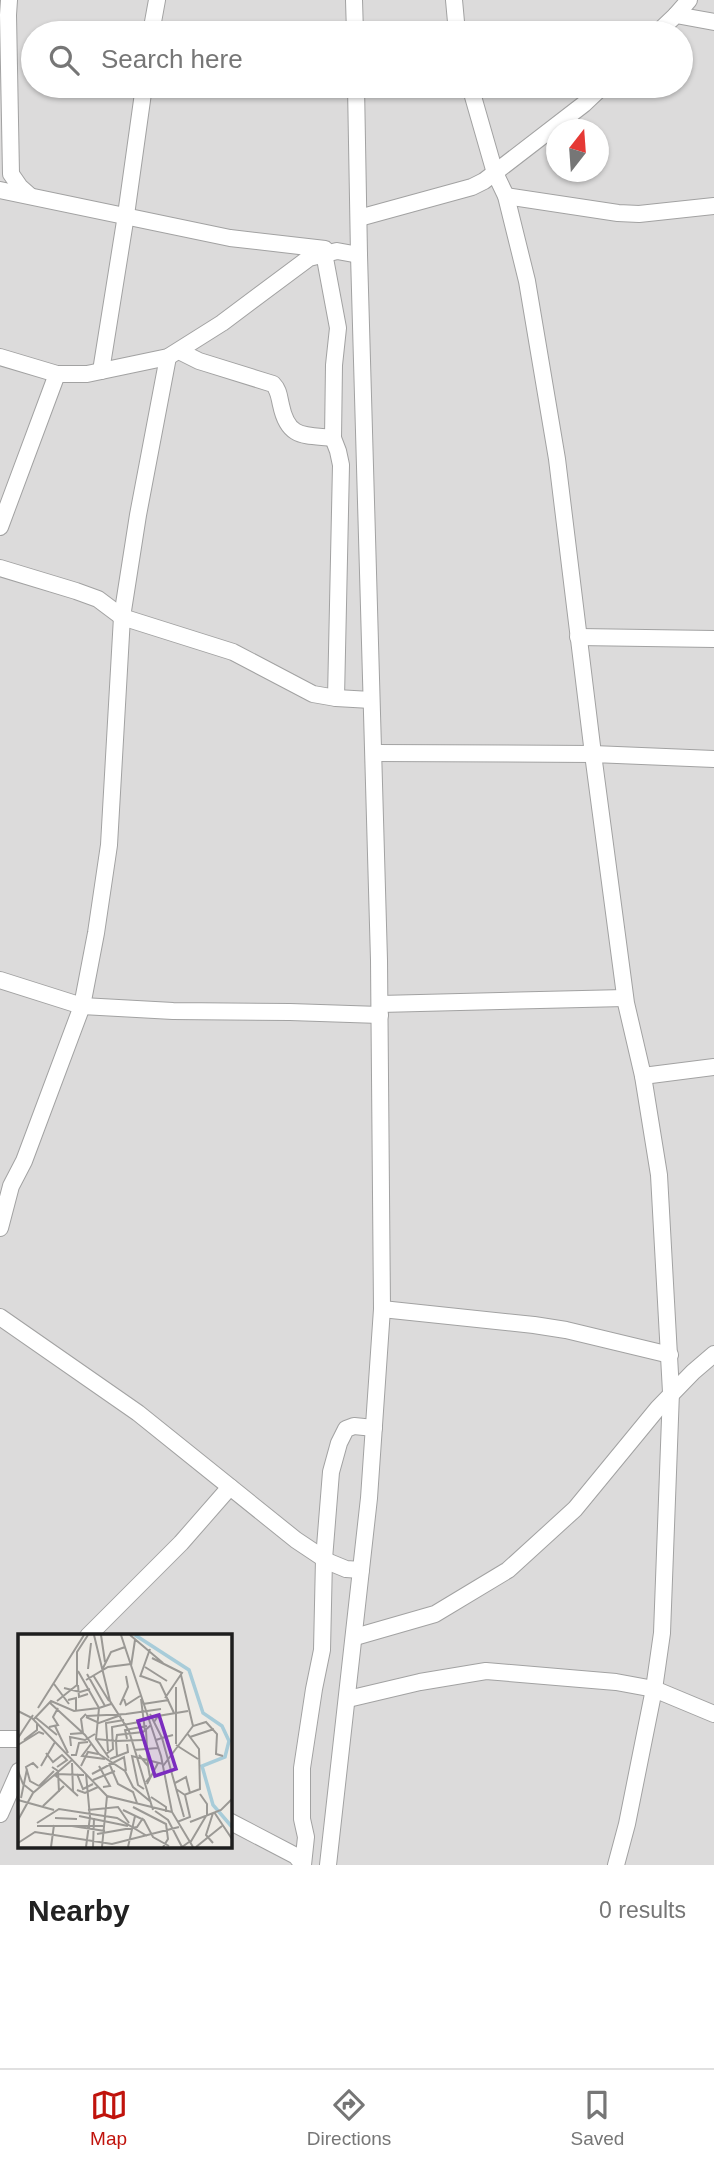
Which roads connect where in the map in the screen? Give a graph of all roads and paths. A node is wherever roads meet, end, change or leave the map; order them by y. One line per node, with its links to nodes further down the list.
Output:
1 (156, 0): 7 (street)
2 (354, 0): 8 (street)
3 (454, 0): 9 (street)
4 (689, 0): 6 (street)
5 (6, 10): 18 (street)
6 (676, 15): 10 (street); 11 (street)
7 (153, 21)
8 (355, 21)
9 (456, 21)
10 (670, 21)
11 (714, 22)
12 (142, 98): 21 (street)
13 (356, 98): 22 (street)
14 (473, 98): 16 (street)
15 (590, 98): 16 (street)
16 (495, 173): 19 (street); 22 (street)
17 (0, 190): 18 (street)
18 (29, 195): 21 (street)
19 (506, 196): 20 (street); 34 (street)
20 (714, 206)
21 (126, 215): 23 (street); 27 (street)
22 (359, 218): 24 (street)
23 (331, 252): 24 (street); 25 (street); 29 (street)
24 (359, 255): 37 (street)
25 (173, 354): 27 (street); 29 (street); 33 (street)
26 (0, 357): 28 (street)
27 (101, 371): 28 (street)
28 (57, 374): 30 (street)
29 (333, 438): 36 (street)
30 (6, 494): 31 (street)
31 (0, 527)
32 (0, 568): 33 (street)
33 (122, 617): 36 (street); 43 (street)
34 (578, 637): 35 (street); 39 (street)
35 (714, 639)
36 (337, 698): 37 (street)
37 (371, 700): 38 (street)
38 (374, 753): 39 (street); 44 (street)
39 (593, 754): 40 (street); 42 (street)
40 (714, 759)
41 (0, 980): 43 (street)
42 (625, 998): 44 (street); 46 (street)
43 (82, 1006): 44 (street); 47 (street)
44 (380, 1010): 48 (street)
45 (714, 1067): 46 (street)
46 (643, 1076): 51 (street)
47 (0, 1228)
48 (382, 1309): 51 (street); 53 (street)
49 (0, 1317): 54 (street)
50 (714, 1354): 52 (street)
51 (670, 1355): 52 (street)
52 (671, 1392): 58 (street); 59 (street)
53 (374, 1428): 55 (street); 56 (street)
54 (230, 1487): 55 (street); 57 (street)
55 (324, 1559): 56 (street); 67 (street)
56 (361, 1570): 58 (street)
57 (90, 1634)
58 (355, 1637): 60 (street)
59 (654, 1689): 60 (street); 61 (street); 69 (street)
60 (348, 1699): 68 (street)
61 (714, 1714)
62 (0, 1739): 63 (street)
63 (18, 1739)
64 (18, 1774): 65 (street)
65 (0, 1814)
66 (231, 1822): 67 (street)
67 (303, 1865)
68 (328, 1865)
69 (616, 1865)

